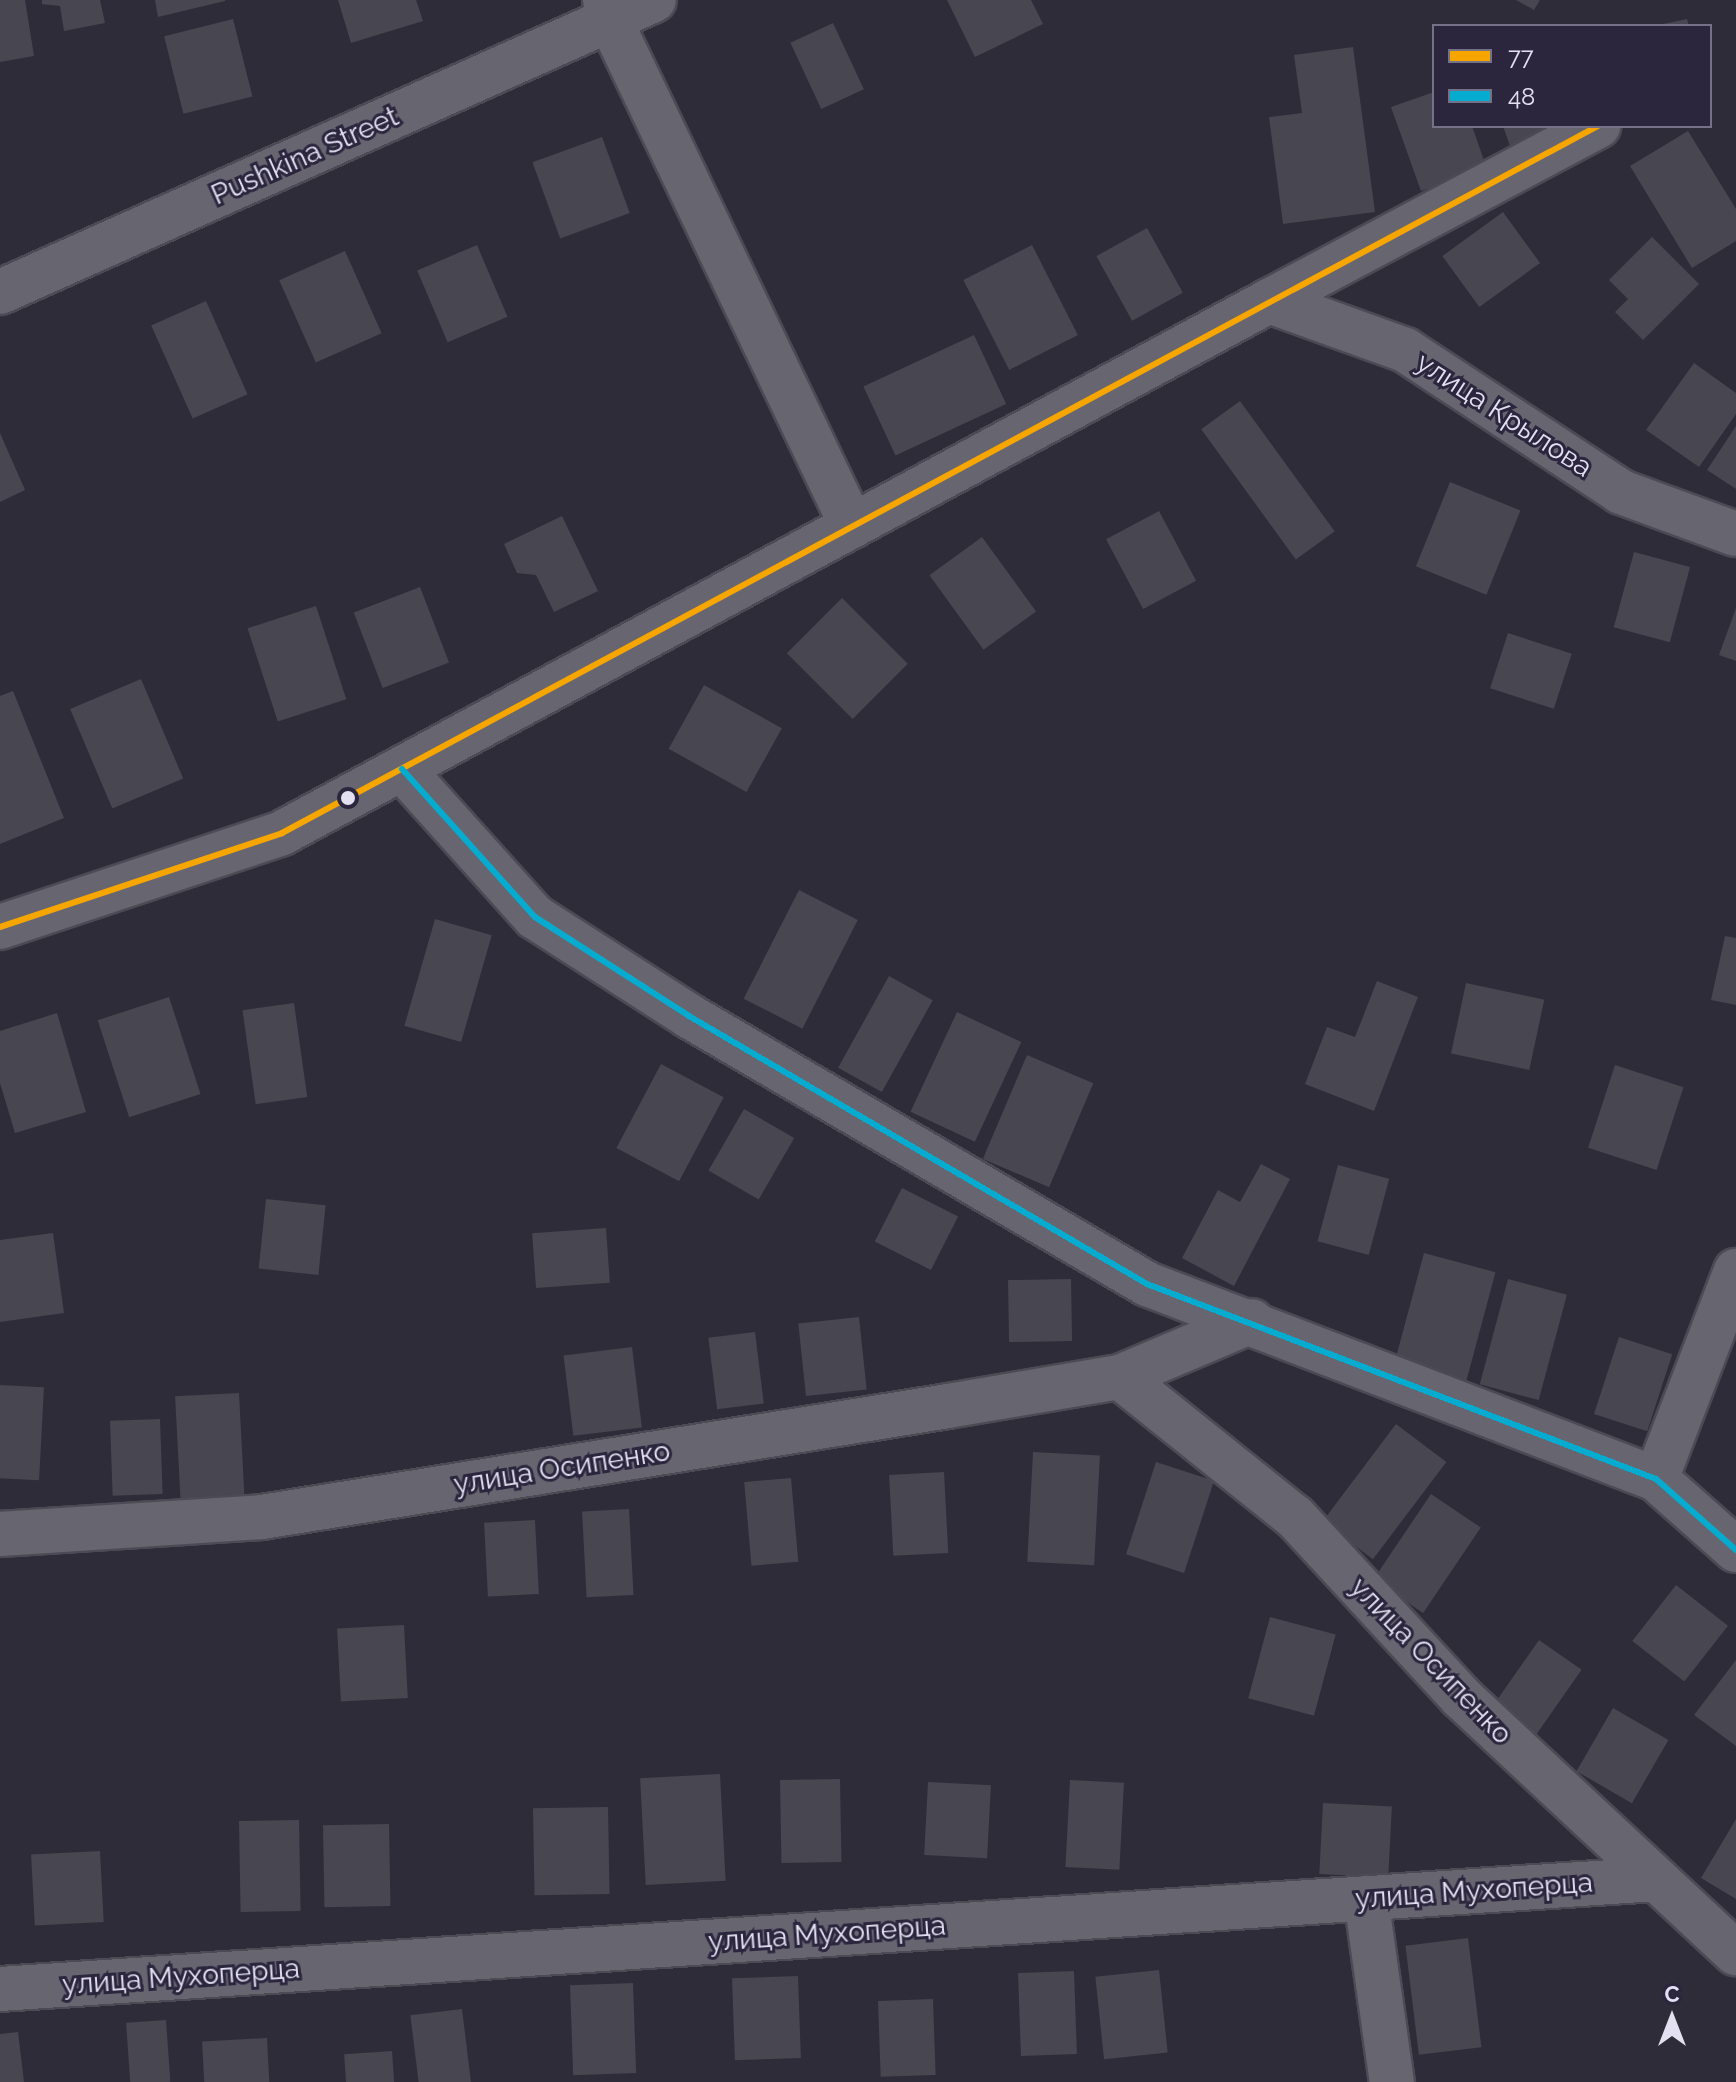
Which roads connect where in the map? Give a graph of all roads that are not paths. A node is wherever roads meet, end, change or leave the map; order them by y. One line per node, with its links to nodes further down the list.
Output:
1 (654, 0): 2 (street, Pushkina Street)
2 (607, 10): 4 (street, Pushkina Street); 6 (street)
3 (1594, 128): 5 (street)
4 (0, 292)
5 (1269, 301): 6 (street); 7 (street, улица Крылова)
6 (852, 526): 8 (street)
7 (1736, 534)
8 (402, 769): 9 (street); 11 (street)
9 (0, 927)
10 (1736, 1271): 13 (street)
11 (1252, 1321): 12 (street, улица Осипенко); 13 (street)
12 (1120, 1377): 14 (street, улица Осипенко); 16 (street, улица Осипенко)
13 (1656, 1479): 15 (street)
14 (0, 1534)
15 (1736, 1550)
16 (1654, 1879): 17 (street, улица Мухоперца); 18 (street, улица Осипенко)
17 (1366, 1898): 19 (street, улица Мухоперца); 20 (street)
18 (1736, 1953)
19 (0, 1989)
20 (1392, 2082)

